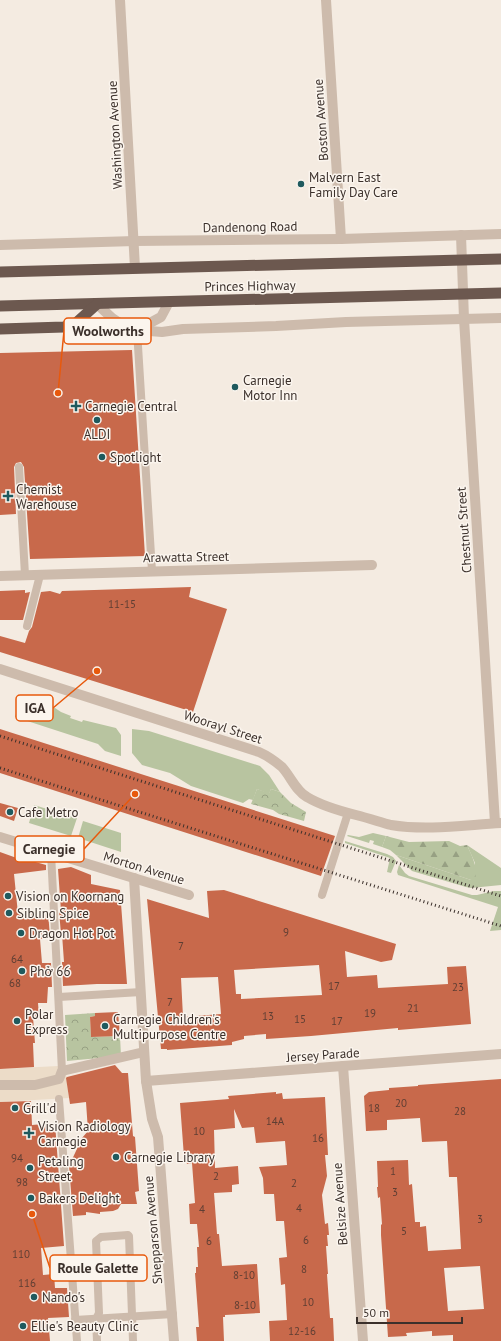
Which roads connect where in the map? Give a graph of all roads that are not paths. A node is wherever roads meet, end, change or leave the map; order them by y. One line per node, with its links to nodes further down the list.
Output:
1 (120, 0): 6 (street, Washington Avenue)
2 (326, 0): 5 (street, Boston Avenue)
3 (501, 234): 4 (street, Dandenong Road)
4 (461, 235): 5 (street, Dandenong Road); 9 (street, Chestnut Street)
5 (341, 238): 6 (street, Dandenong Road)
6 (135, 241): 7 (street, Dandenong Road); 10 (street, Washington Avenue)
7 (0, 245)
8 (501, 259): 9 (highway, Princes Highway)
9 (461, 260): 10 (highway, Princes Highway); 13 (street, Chestnut Street)
10 (135, 268): 11 (highway, Princes Highway)
11 (0, 272)
12 (501, 293): 13 (highway, Princes Highway)
13 (462, 294): 14 (highway, Princes Highway); 18 (street, Chestnut Street)
14 (170, 302): 15 (highway, Princes Highway); 20 (street)
15 (97, 304): 16 (highway, Princes Highway); 19 (highway); 20 (street)
16 (0, 306)
17 (501, 318): 18 (street)
18 (464, 319): 20 (street); 30 (street, Chestnut Street)
19 (0, 329)
20 (137, 330): 23 (lane)
21 (18, 467): 25 (lane)
22 (372, 565): 23 (street, Arawatta Street)
23 (152, 571): 24 (street, Arawatta Street)
24 (40, 574): 25 (street, Arawatta Street); 27 (lane)
25 (25, 575): 26 (street, Arawatta Street)
26 (0, 576)
27 (27, 626)
28 (0, 669): 29 (street, Woorayl Street)
29 (348, 813): 30 (street, Woorayl Street); 35 (lane)
30 (498, 823)
31 (0, 837): 32 (street, Morton Avenue)
32 (51, 853): 33 (street, Morton Avenue); 37 (lane)
33 (134, 878): 34 (street, Morton Avenue); 36 (street, Shepparson Avenue)
34 (189, 895)
35 (322, 895)
36 (141, 992): 37 (lane); 38 (street, Shepparson Avenue)
37 (59, 997): 41 (lane)
38 (144, 1052): 41 (street); 42 (street, Shepparson Avenue)
39 (501, 1054): 40 (street, Jersey Parade)
40 (343, 1066): 42 (street, Jersey Parade); 53 (street, Belsize Avenue)
41 (62, 1071): 43 (street)
42 (146, 1081): 45 (street, Shepparson Avenue)
43 (0, 1085)
44 (59, 1099): 48 (lane)
45 (173, 1314): 46 (lane); 52 (street, Shepparson Avenue)
46 (132, 1317): 47 (lane); 47 (lane); 51 (lane)
47 (96, 1319): 48 (lane); 50 (lane)
48 (75, 1320): 49 (lane)
49 (77, 1341)
50 (97, 1341)
51 (133, 1341)
52 (174, 1341)
53 (363, 1341)

